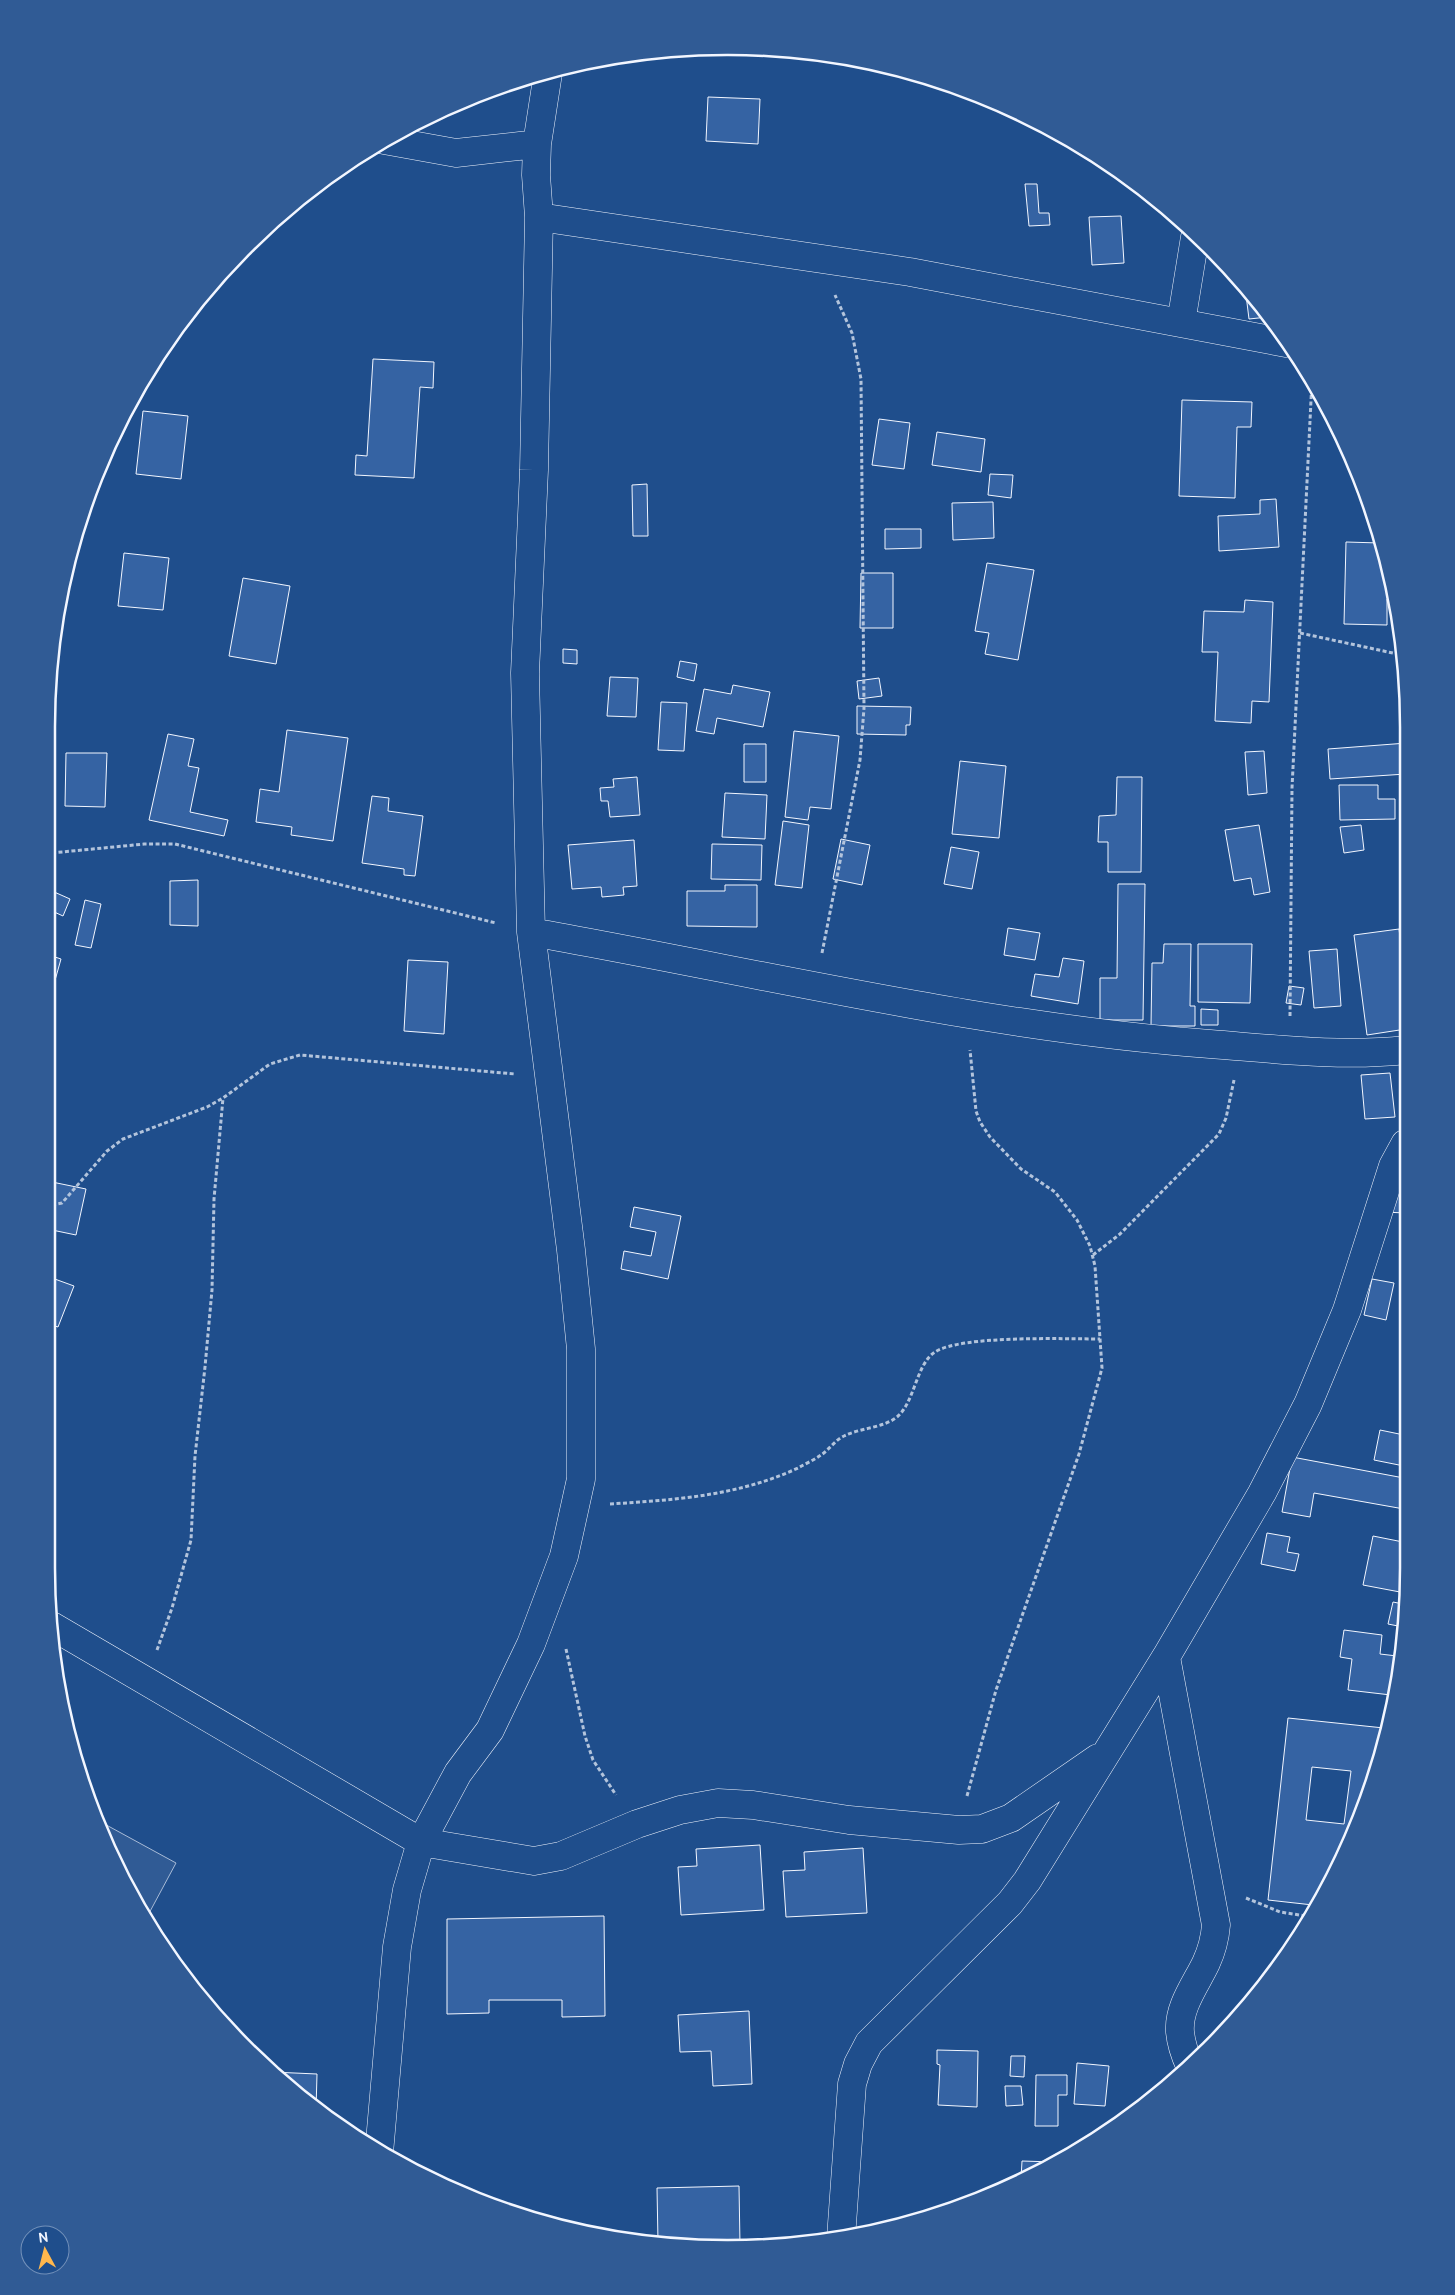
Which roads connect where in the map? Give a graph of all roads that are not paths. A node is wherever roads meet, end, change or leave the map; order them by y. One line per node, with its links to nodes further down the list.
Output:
1 (547, 80): 3 (street)
2 (396, 142): 3 (street)
3 (537, 144): 4 (street)
4 (539, 217): 6 (street); 8 (street)
5 (1194, 244): 6 (street)
6 (1181, 323): 7 (street)
7 (1278, 341)
8 (531, 932): 9 (street); 14 (street)
9 (1400, 1051)
10 (1400, 1153): 12 (street)
11 (58, 1630): 14 (street)
12 (1166, 1657): 13 (street); 15 (street)
13 (1106, 1754): 14 (street); 17 (street)
14 (421, 1842): 16 (street)
15 (1188, 2058)
16 (381, 2144)
17 (844, 2229)

